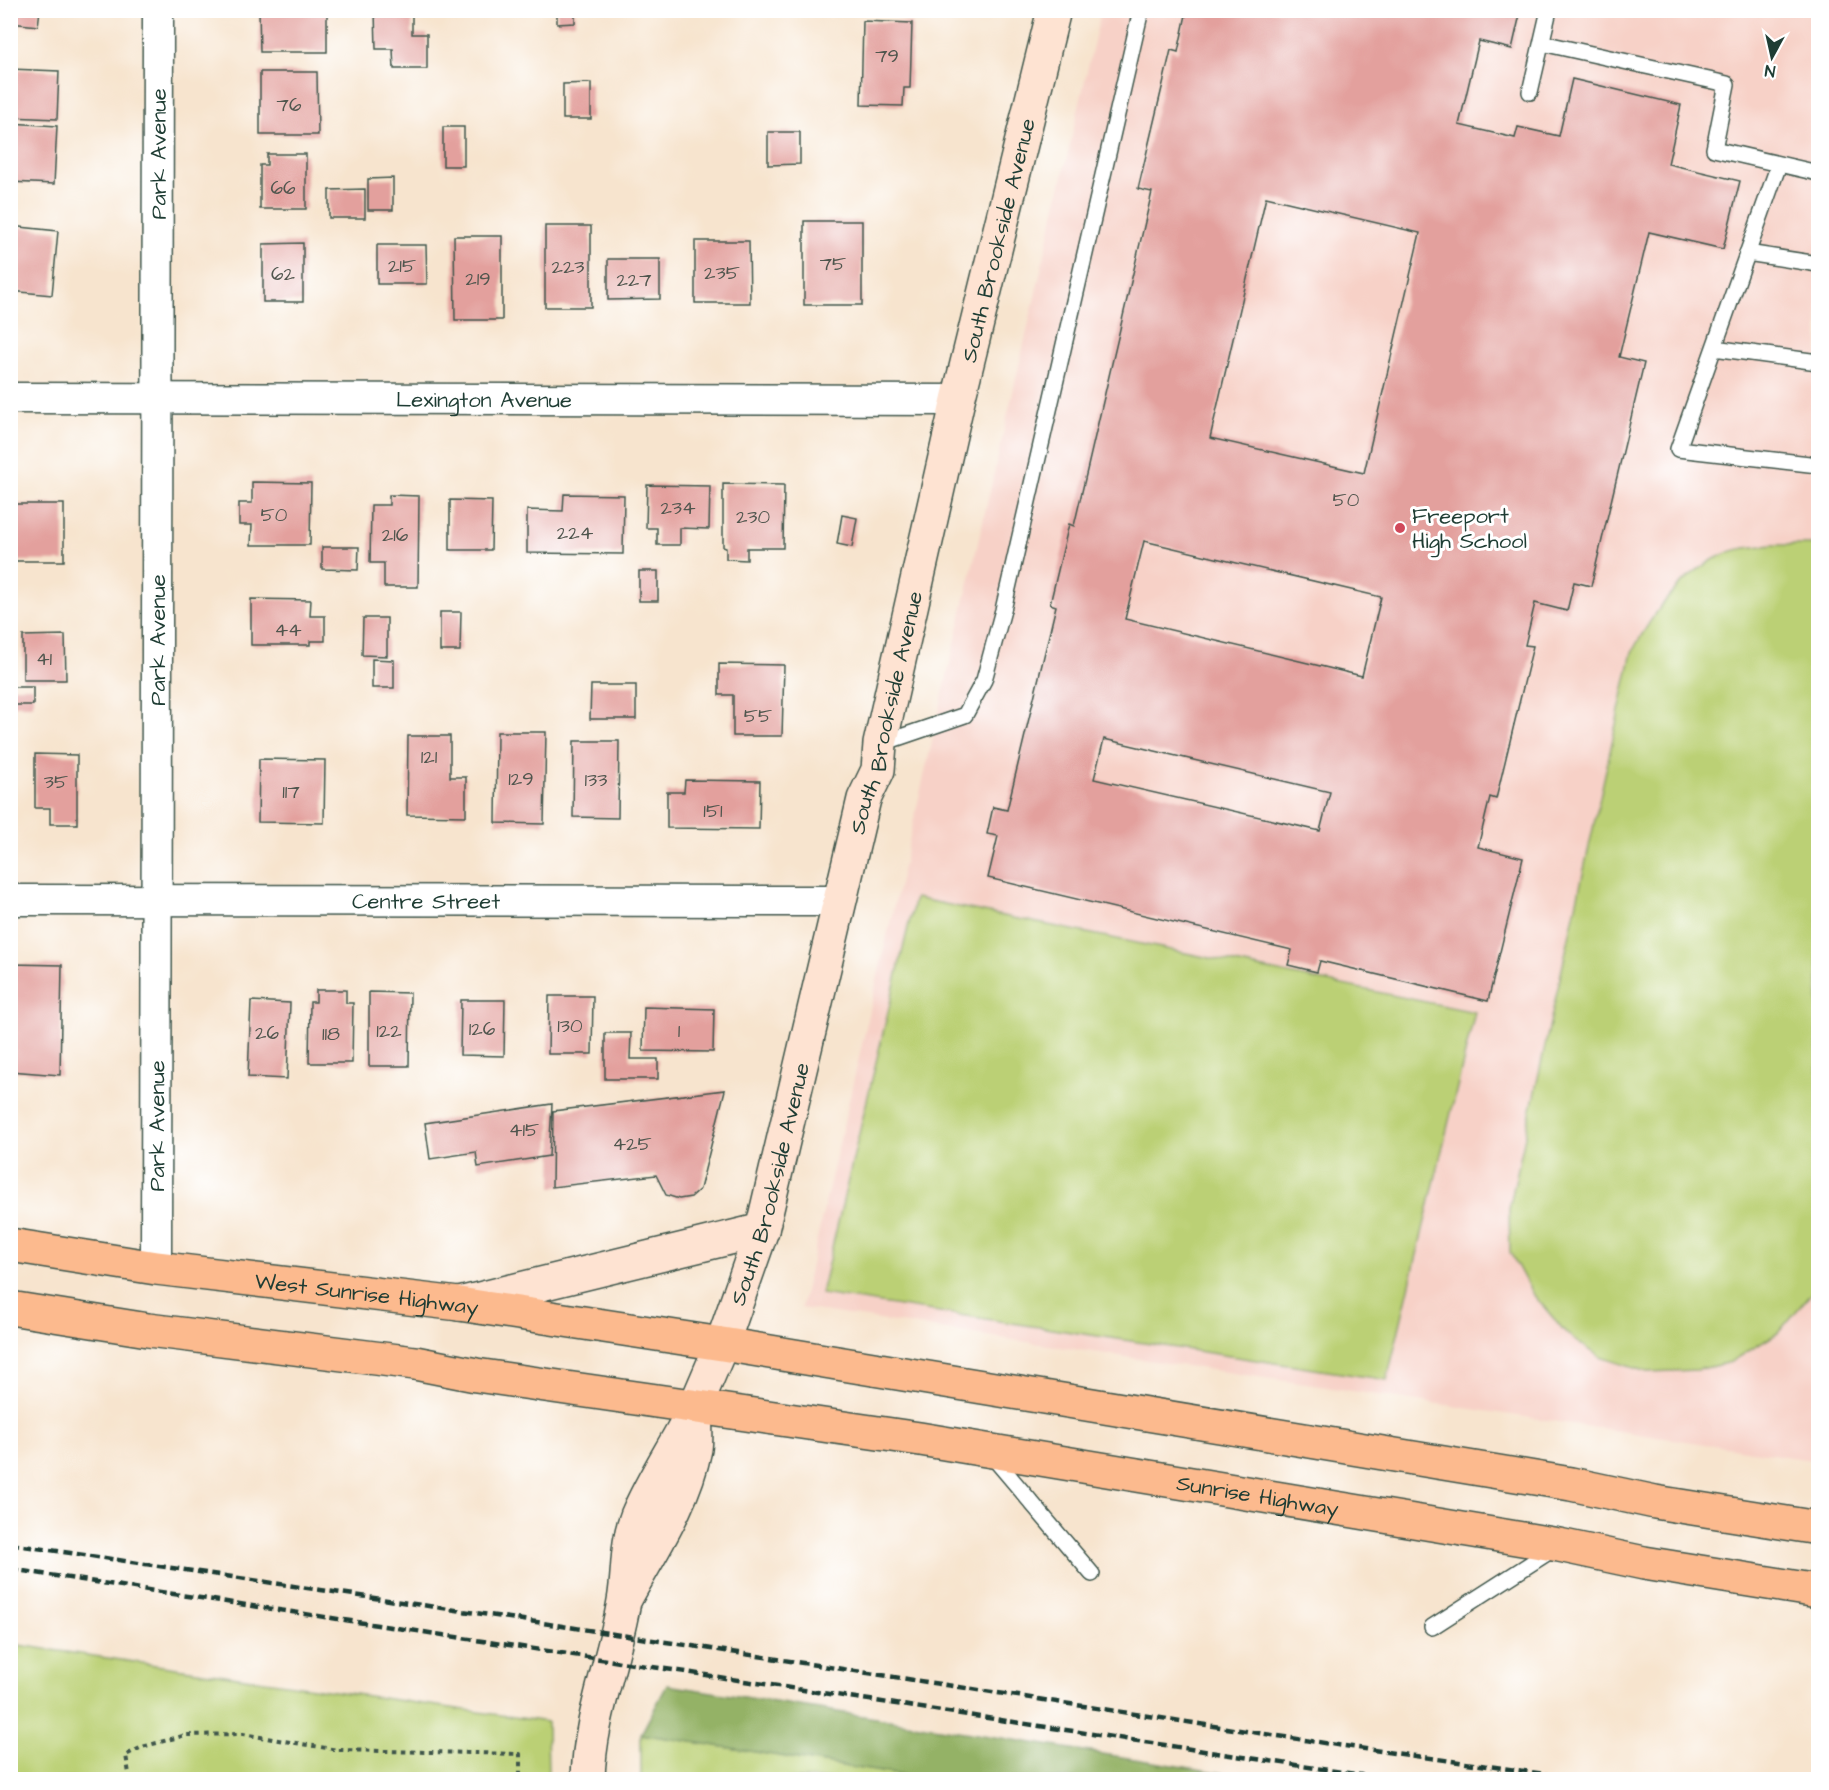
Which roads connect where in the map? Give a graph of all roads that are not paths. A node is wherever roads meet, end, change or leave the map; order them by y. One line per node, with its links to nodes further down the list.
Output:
1 (158, 10): 14 (street, Park Avenue)
2 (1054, 10): 15 (main road, South Brookside Avenue)
3 (1141, 10): 17 (lane)
4 (1550, 10): 5 (lane)
5 (1542, 43): 6 (lane); 7 (lane)
6 (1530, 92)
7 (1779, 164): 8 (lane); 9 (lane)
8 (1818, 173)
9 (1747, 253): 10 (lane); 11 (lane)
10 (1818, 264)
11 (1714, 348): 12 (lane); 16 (lane)
12 (1818, 362)
13 (10, 398): 14 (street, Lexington Avenue)
14 (158, 398): 15 (street, Lexington Avenue); 19 (street, Park Avenue)
15 (958, 400): 17 (main road, South Brookside Avenue)
16 (1818, 465)
17 (880, 744): 20 (main road, South Brookside Avenue)
18 (10, 900): 19 (street, Centre Street)
19 (157, 900): 20 (street, Centre Street); 23 (street, Park Avenue)
20 (840, 901): 21 (main road, South Brookside Avenue)
21 (762, 1230): 24 (main road); 26 (main road, South Brookside Avenue)
22 (10, 1245): 23 (highway, West Sunrise Highway)
23 (156, 1268): 24 (highway, West Sunrise Highway)
24 (459, 1304): 26 (highway, West Sunrise Highway)
25 (10, 1308): 27 (highway)
26 (722, 1344): 27 (main road, South Brookside Avenue); 29 (highway)
27 (695, 1407): 28 (highway, Sunrise Highway); 34 (main road, South Brookside Avenue)
28 (988, 1451): 30 (highway, Sunrise Highway); 31 (lane)
29 (1818, 1528)
30 (1559, 1545): 32 (highway, Sunrise Highway); 33 (lane)
31 (1092, 1574)
32 (1818, 1591)
33 (1432, 1627)
34 (588, 1779)

